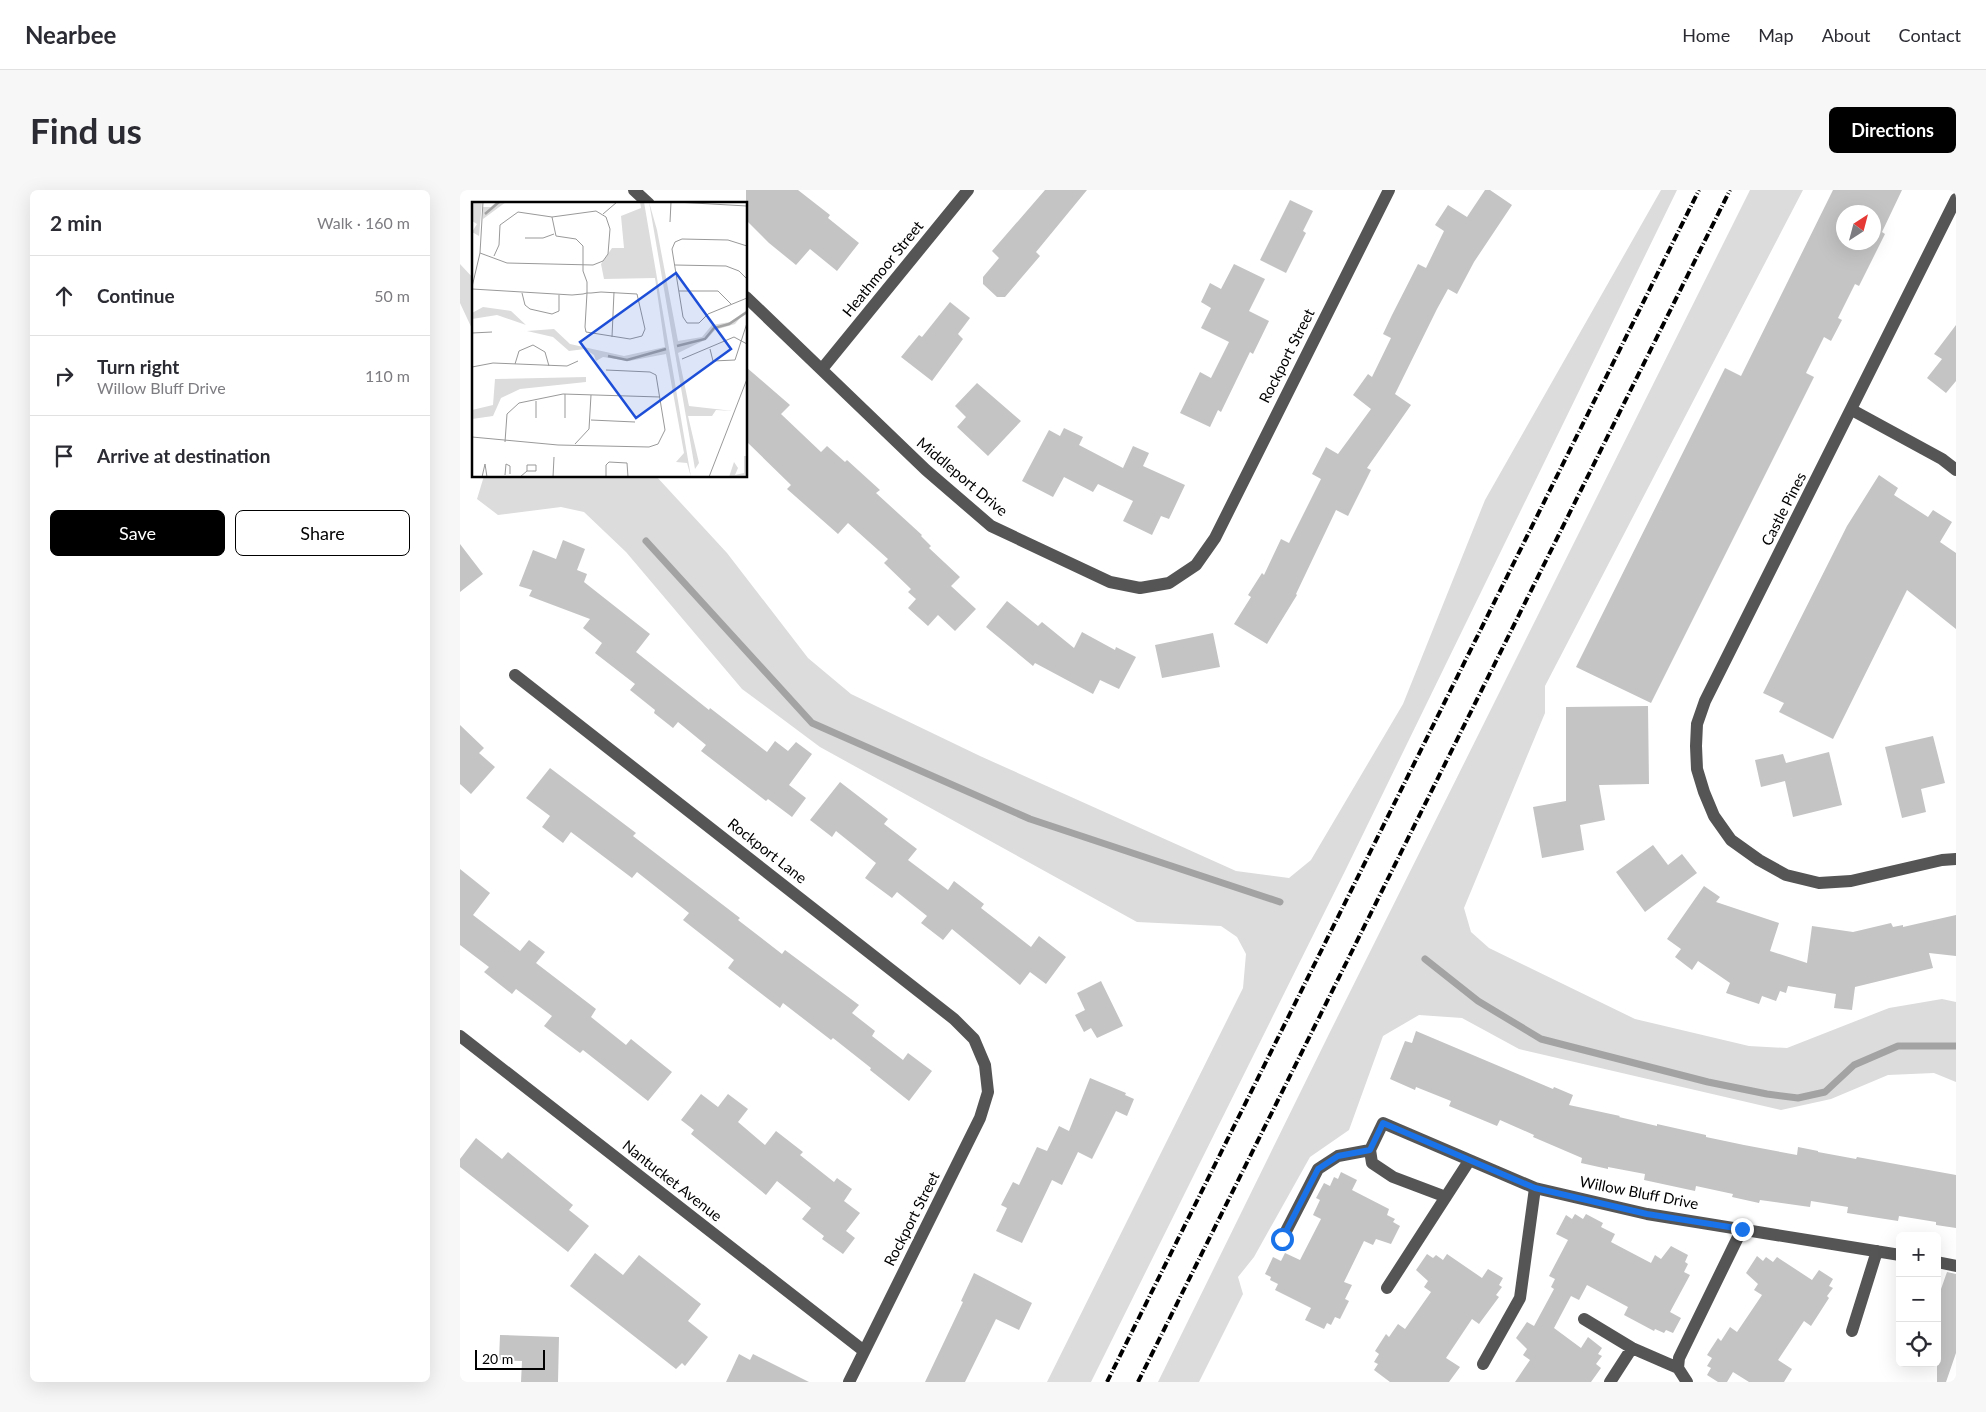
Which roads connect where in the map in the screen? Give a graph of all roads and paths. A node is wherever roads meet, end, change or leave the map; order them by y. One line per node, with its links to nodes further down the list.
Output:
1 (634, 190): 5 (street)
2 (968, 190): 7 (street, Heathmoor Street)
3 (1389, 190): 10 (street, Rockport Street)
4 (1956, 199): 8 (street, Castle Pines)
5 (647, 202)
6 (748, 299): 7 (street, Middleport Drive)
7 (822, 369): 10 (street, Middleport Drive)
8 (1852, 410): 9 (street); 12 (street, Castle Pines)
9 (1956, 470)
10 (1215, 538)
11 (515, 675): 14 (street, Rockport Lane)
12 (1956, 859)
13 (460, 1036): 29 (street, Nantucket Avenue)
14 (985, 1065): 29 (street, Rockport Street)
15 (1370, 1150): 16 (street, Willow Bluff Drive); 18 (street); 20 (street)
16 (1469, 1161): 17 (street, Willow Bluff Drive); 18 (street)
17 (1535, 1188): 19 (street, Willow Bluff Drive); 30 (street)
18 (1446, 1197): 25 (street)
19 (1742, 1229): 21 (street, Willow Bluff Drive); 31 (street)
20 (1282, 1239)
21 (1877, 1251): 22 (street, Willow Bluff Drive); 27 (street)
22 (1896, 1254)
23 (1941, 1263): 24 (street)
24 (1956, 1266)
25 (1387, 1288)
26 (1584, 1319): 28 (street)
27 (1852, 1331)
28 (1632, 1348): 31 (street); 33 (street)
29 (864, 1351): 32 (street, Rockport Street)
30 (1483, 1364)
31 (1678, 1368): 34 (street)
32 (849, 1382)
33 (1610, 1382)
34 (1687, 1382)

